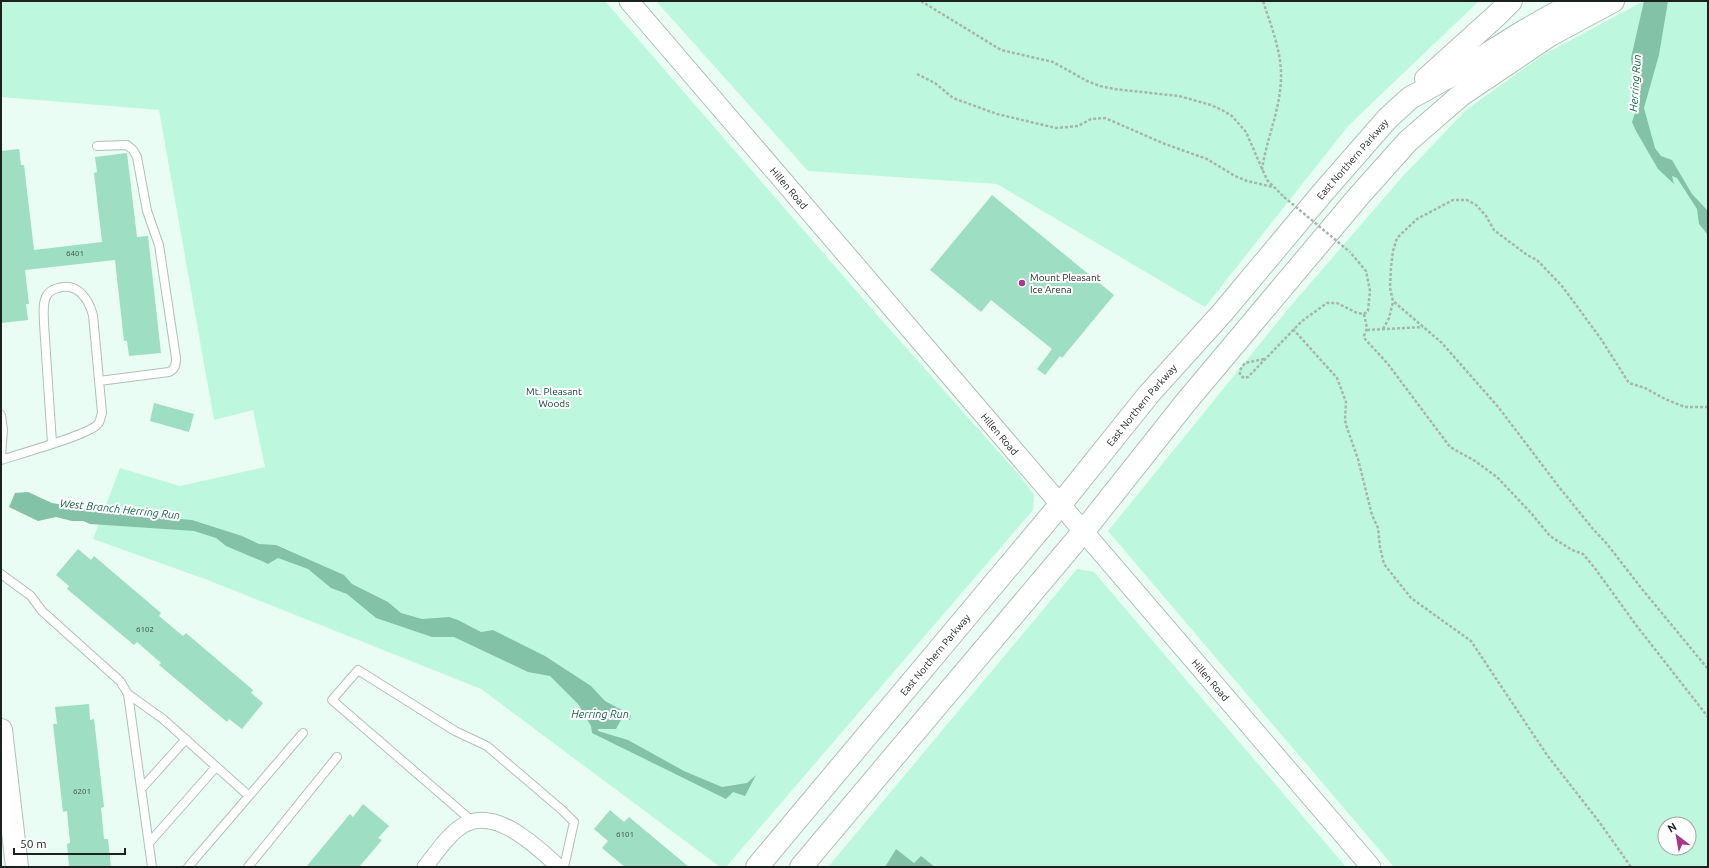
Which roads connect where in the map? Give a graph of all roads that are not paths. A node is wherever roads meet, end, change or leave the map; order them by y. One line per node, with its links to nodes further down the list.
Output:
1 (629, 1): 13 (street, Hillen Road)
2 (1510, 1): 6 (main road)
3 (1577, 1): 5 (main road, East Northern Parkway)
4 (1613, 1): 5 (main road, East Northern Parkway)
5 (1550, 26): 6 (main road, East Northern Parkway); 14 (main road, East Northern Parkway)
6 (1410, 98): 13 (main road, East Northern Parkway)
7 (97, 146): 8 (lane)
8 (99, 381): 10 (lane); 10 (lane)
9 (1, 415): 11 (lane)
10 (52, 443): 12 (lane)
11 (1, 456)
12 (1, 460)
13 (1060, 505): 14 (street, Hillen Road); 33 (main road, East Northern Parkway)
14 (1083, 532): 34 (main road, East Northern Parkway); 35 (street, Hillen Road)
15 (1, 574): 16 (lane)
16 (128, 694): 19 (lane); 22 (lane)
17 (1, 730): 27 (main road)
18 (303, 733): 23 (lane)
19 (186, 739): 21 (lane); 22 (lane)
20 (337, 757): 30 (lane)
21 (216, 767): 23 (lane); 25 (lane)
22 (142, 788): 25 (lane)
23 (249, 796): 29 (lane)
24 (477, 821): 26 (street); 31 (street); 32 (lane)
25 (149, 843): 28 (lane)
26 (551, 863)
27 (17, 867)
28 (152, 867)
29 (188, 867)
30 (248, 867)
31 (425, 867)
32 (564, 867)
33 (757, 867)
34 (801, 867)
35 (1372, 867)

